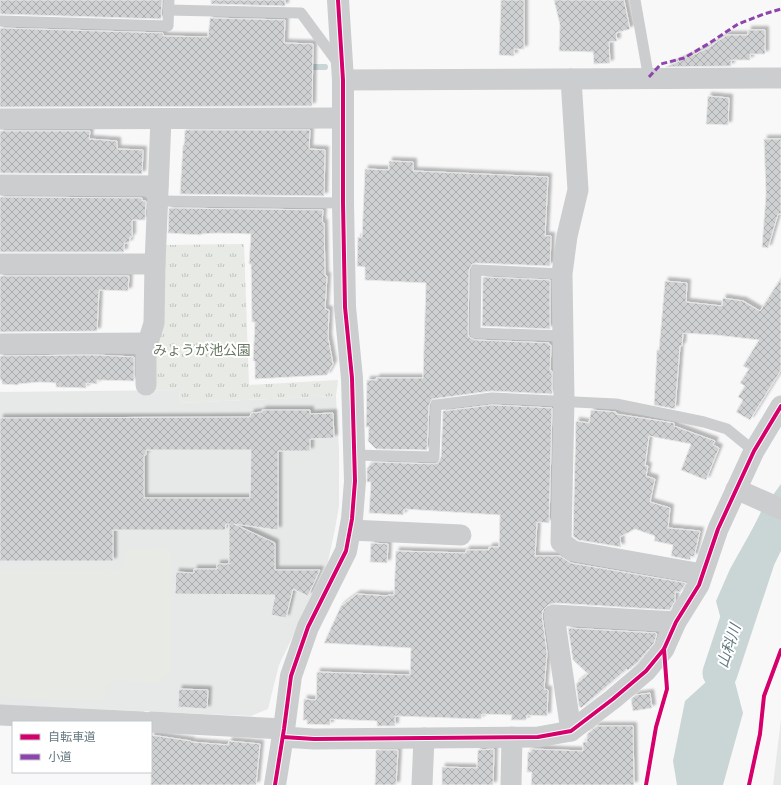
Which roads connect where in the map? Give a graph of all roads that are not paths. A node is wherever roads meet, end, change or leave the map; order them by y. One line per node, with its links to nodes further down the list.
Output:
1 (338, 0): 5 (street)
2 (635, 0): 8 (lane)
3 (169, 5): 4 (lane); 5 (lane)
4 (0, 21)
5 (343, 74): 7 (street); 9 (street)
6 (781, 78): 8 (street)
7 (571, 79): 8 (street); 17 (street)
8 (649, 79)
9 (342, 118): 11 (street); 14 (street)
10 (0, 119): 11 (street)
11 (161, 119): 13 (street)
12 (0, 186): 13 (street)
13 (157, 193): 14 (lane); 16 (street)
14 (343, 203): 25 (street)
15 (0, 264): 16 (street)
16 (155, 264): 19 (street)
17 (562, 274): 18 (street); 18 (lane)
18 (563, 336): 22 (street)
19 (148, 343): 20 (street); 21 (street)
20 (0, 344)
21 (146, 385)
22 (564, 400): 24 (lane); 25 (lane); 30 (street)
23 (781, 406): 24 (street)
24 (754, 451): 26 (street)
25 (354, 455): 28 (street)
26 (736, 489): 27 (street); 30 (street)
27 (781, 509)
28 (350, 530): 29 (street); 36 (street)
29 (461, 535)
30 (702, 574): 31 (street)
31 (676, 622): 35 (street); 35 (street)
32 (0, 715): 33 (street)
33 (123, 721)
34 (152, 722): 36 (street)
35 (571, 731): 37 (street)
36 (284, 733): 38 (street); 39 (street)
37 (512, 737): 38 (street); 41 (street)
38 (424, 738): 40 (street)
39 (275, 785)
40 (422, 785)
41 (511, 785)

